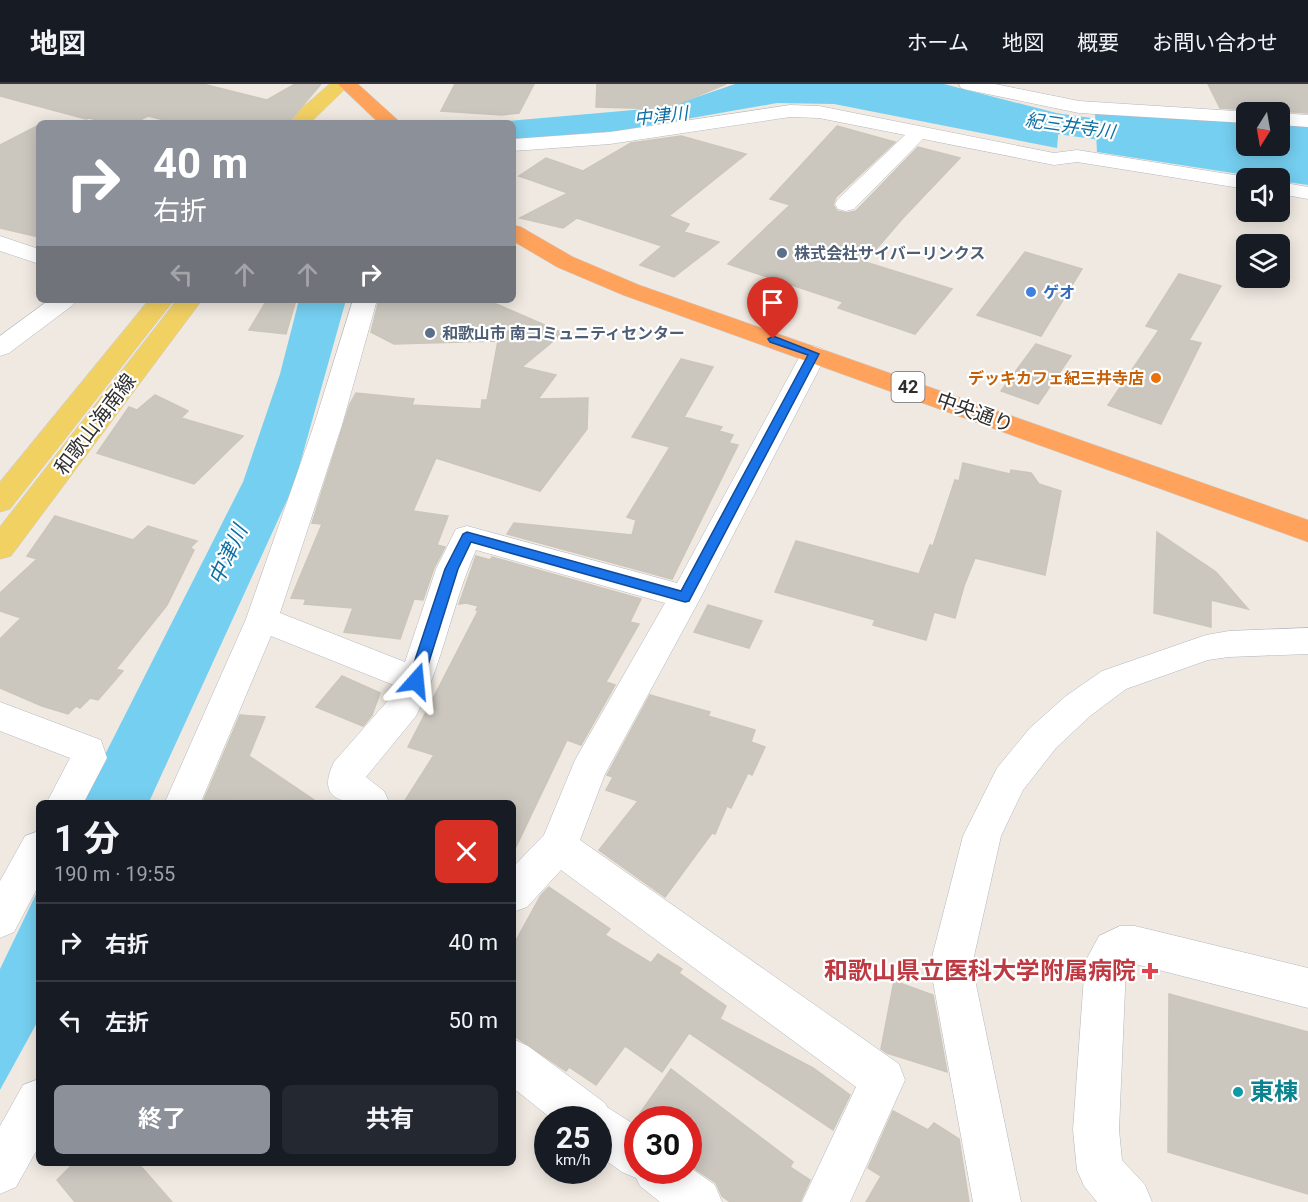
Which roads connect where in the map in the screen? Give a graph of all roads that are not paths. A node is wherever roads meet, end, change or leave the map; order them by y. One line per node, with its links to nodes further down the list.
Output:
1 (344, 84): 4 (main road); 5 (main road); 6 (highway)
2 (968, 84): 10 (street)
3 (1236, 118): 10 (street)
4 (302, 120)
5 (326, 120)
6 (387, 120)
7 (1290, 120): 8 (street)
8 (1308, 121)
9 (919, 132): 10 (street); 11 (street); 15 (street)
10 (1077, 132): 12 (street)
11 (516, 145)
12 (1236, 180)
13 (1290, 190): 14 (street)
14 (1308, 193)
15 (846, 204)
16 (516, 234): 24 (highway, 中央通り / 42)
17 (0, 243): 18 (street)
18 (36, 256)
19 (60, 303): 23 (street)
20 (160, 303): 25 (main road, 和歌山海南線)
21 (185, 303): 27 (main road, 和歌山海南線)
22 (363, 303): 29 (street)
23 (0, 348)
24 (814, 354): 26 (highway, 中央通り / 42); 28 (street)
25 (0, 502)
26 (1308, 531)
27 (0, 548)
28 (685, 597): 31 (street); 36 (street)
29 (262, 619): 31 (street); 34 (street)
30 (1308, 641): 48 (street)
31 (416, 681): 35 (street)
32 (0, 716): 33 (street)
33 (65, 800)
34 (184, 800)
35 (368, 800)
36 (560, 846): 38 (street); 47 (street)
37 (36, 853): 39 (street)
38 (516, 891)
39 (0, 919)
40 (1308, 988): 49 (street)
41 (516, 1063): 43 (street)
42 (36, 1106): 44 (street)
43 (572, 1106)
44 (0, 1171)
45 (674, 1184): 46 (street)
46 (698, 1202)
47 (826, 1202)
48 (997, 1202)
49 (1128, 1202)

